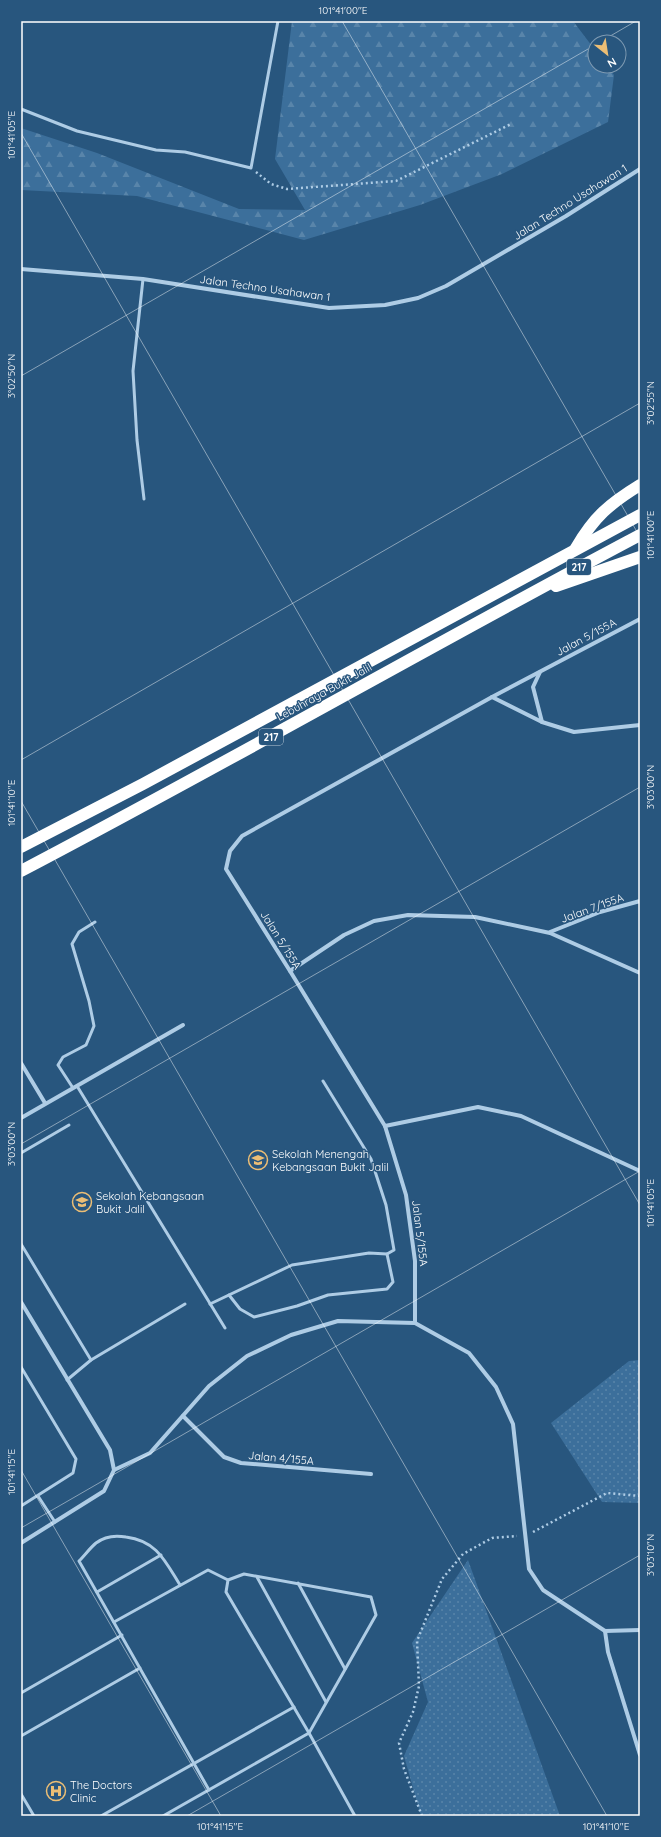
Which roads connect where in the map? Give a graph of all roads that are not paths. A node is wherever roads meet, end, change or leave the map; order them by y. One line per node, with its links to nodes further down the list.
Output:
1 (278, 21): 2 (lane)
2 (21, 109)
3 (640, 169): 5 (street, Jalan Techno Usahawan 1)
4 (21, 269): 5 (street, Jalan Techno Usahawan 1)
5 (143, 279): 7 (lane)
6 (640, 485): 10 (highway)
7 (144, 499)
8 (640, 515): 10 (highway, Lebuhraya Bukit Jalil / 217)
9 (640, 535): 12 (highway, Lebuhraya Bukit Jalil / 217)
10 (575, 550): 18 (highway, Lebuhraya Bukit Jalil / 217)
11 (640, 557): 12 (highway)
12 (519, 599): 19 (highway, Lebuhraya Bukit Jalil / 217)
13 (640, 619): 14 (street, Jalan 5/155A)
14 (540, 672): 15 (street, Jalan 5/155A); 16 (street)
15 (492, 697): 16 (street); 23 (street, Jalan 5/155A)
16 (542, 722): 17 (street)
17 (640, 725)
18 (21, 847)
19 (21, 871)
20 (640, 901): 22 (street, Jalan 7/155A)
21 (94, 922): 28 (lane)
22 (550, 933): 23 (street); 24 (street)
23 (290, 971): 32 (street, Jalan 5/155A)
24 (640, 973)
25 (184, 1025): 28 (street)
26 (21, 1063): 29 (street)
27 (323, 1081): 36 (lane)
28 (75, 1087): 29 (street); 40 (lane)
29 (45, 1103): 30 (street)
30 (21, 1118)
31 (69, 1125): 33 (lane)
32 (385, 1126): 34 (street); 41 (street, Jalan 5/155A)
33 (21, 1153)
34 (640, 1171)
35 (21, 1244): 43 (lane)
36 (387, 1254): 37 (lane); 37 (lane)
37 (229, 1295): 40 (lane)
38 (21, 1302): 45 (street)
39 (185, 1304): 43 (lane)
40 (210, 1304): 42 (lane)
41 (415, 1323): 46 (street); 61 (street)
42 (225, 1328)
43 (91, 1360): 45 (lane)
44 (21, 1367): 49 (lane)
45 (67, 1380): 47 (street)
46 (183, 1416): 47 (street); 48 (street, Jalan 4/155A)
47 (114, 1470): 51 (street)
48 (371, 1474)
49 (38, 1496): 50 (lane); 51 (lane)
50 (21, 1506)
51 (55, 1522): 52 (street)
52 (21, 1543)
53 (161, 1556): 57 (lane); 58 (lane); 58 (lane)
54 (257, 1577): 55 (lane); 56 (lane); 66 (lane)
55 (228, 1580): 57 (lane); 67 (lane)
56 (298, 1583): 64 (lane); 64 (lane)
57 (180, 1585): 59 (lane)
58 (97, 1592): 59 (lane)
59 (114, 1622): 62 (lane)
60 (640, 1630): 61 (street)
61 (605, 1631): 70 (street)
62 (122, 1635): 63 (lane); 65 (lane)
63 (140, 1668): 69 (lane); 71 (lane)
64 (345, 1669): 66 (lane)
65 (21, 1693)
66 (326, 1702): 68 (lane)
67 (294, 1707): 68 (lane); 71 (lane)
68 (309, 1733): 72 (lane); 77 (lane)
69 (21, 1736)
70 (640, 1755)
71 (194, 1763): 72 (lane); 75 (lane)
72 (210, 1790): 76 (lane)
73 (21, 1794): 74 (lane)
74 (34, 1816)
75 (101, 1816)
76 (163, 1816)
77 (355, 1816)

